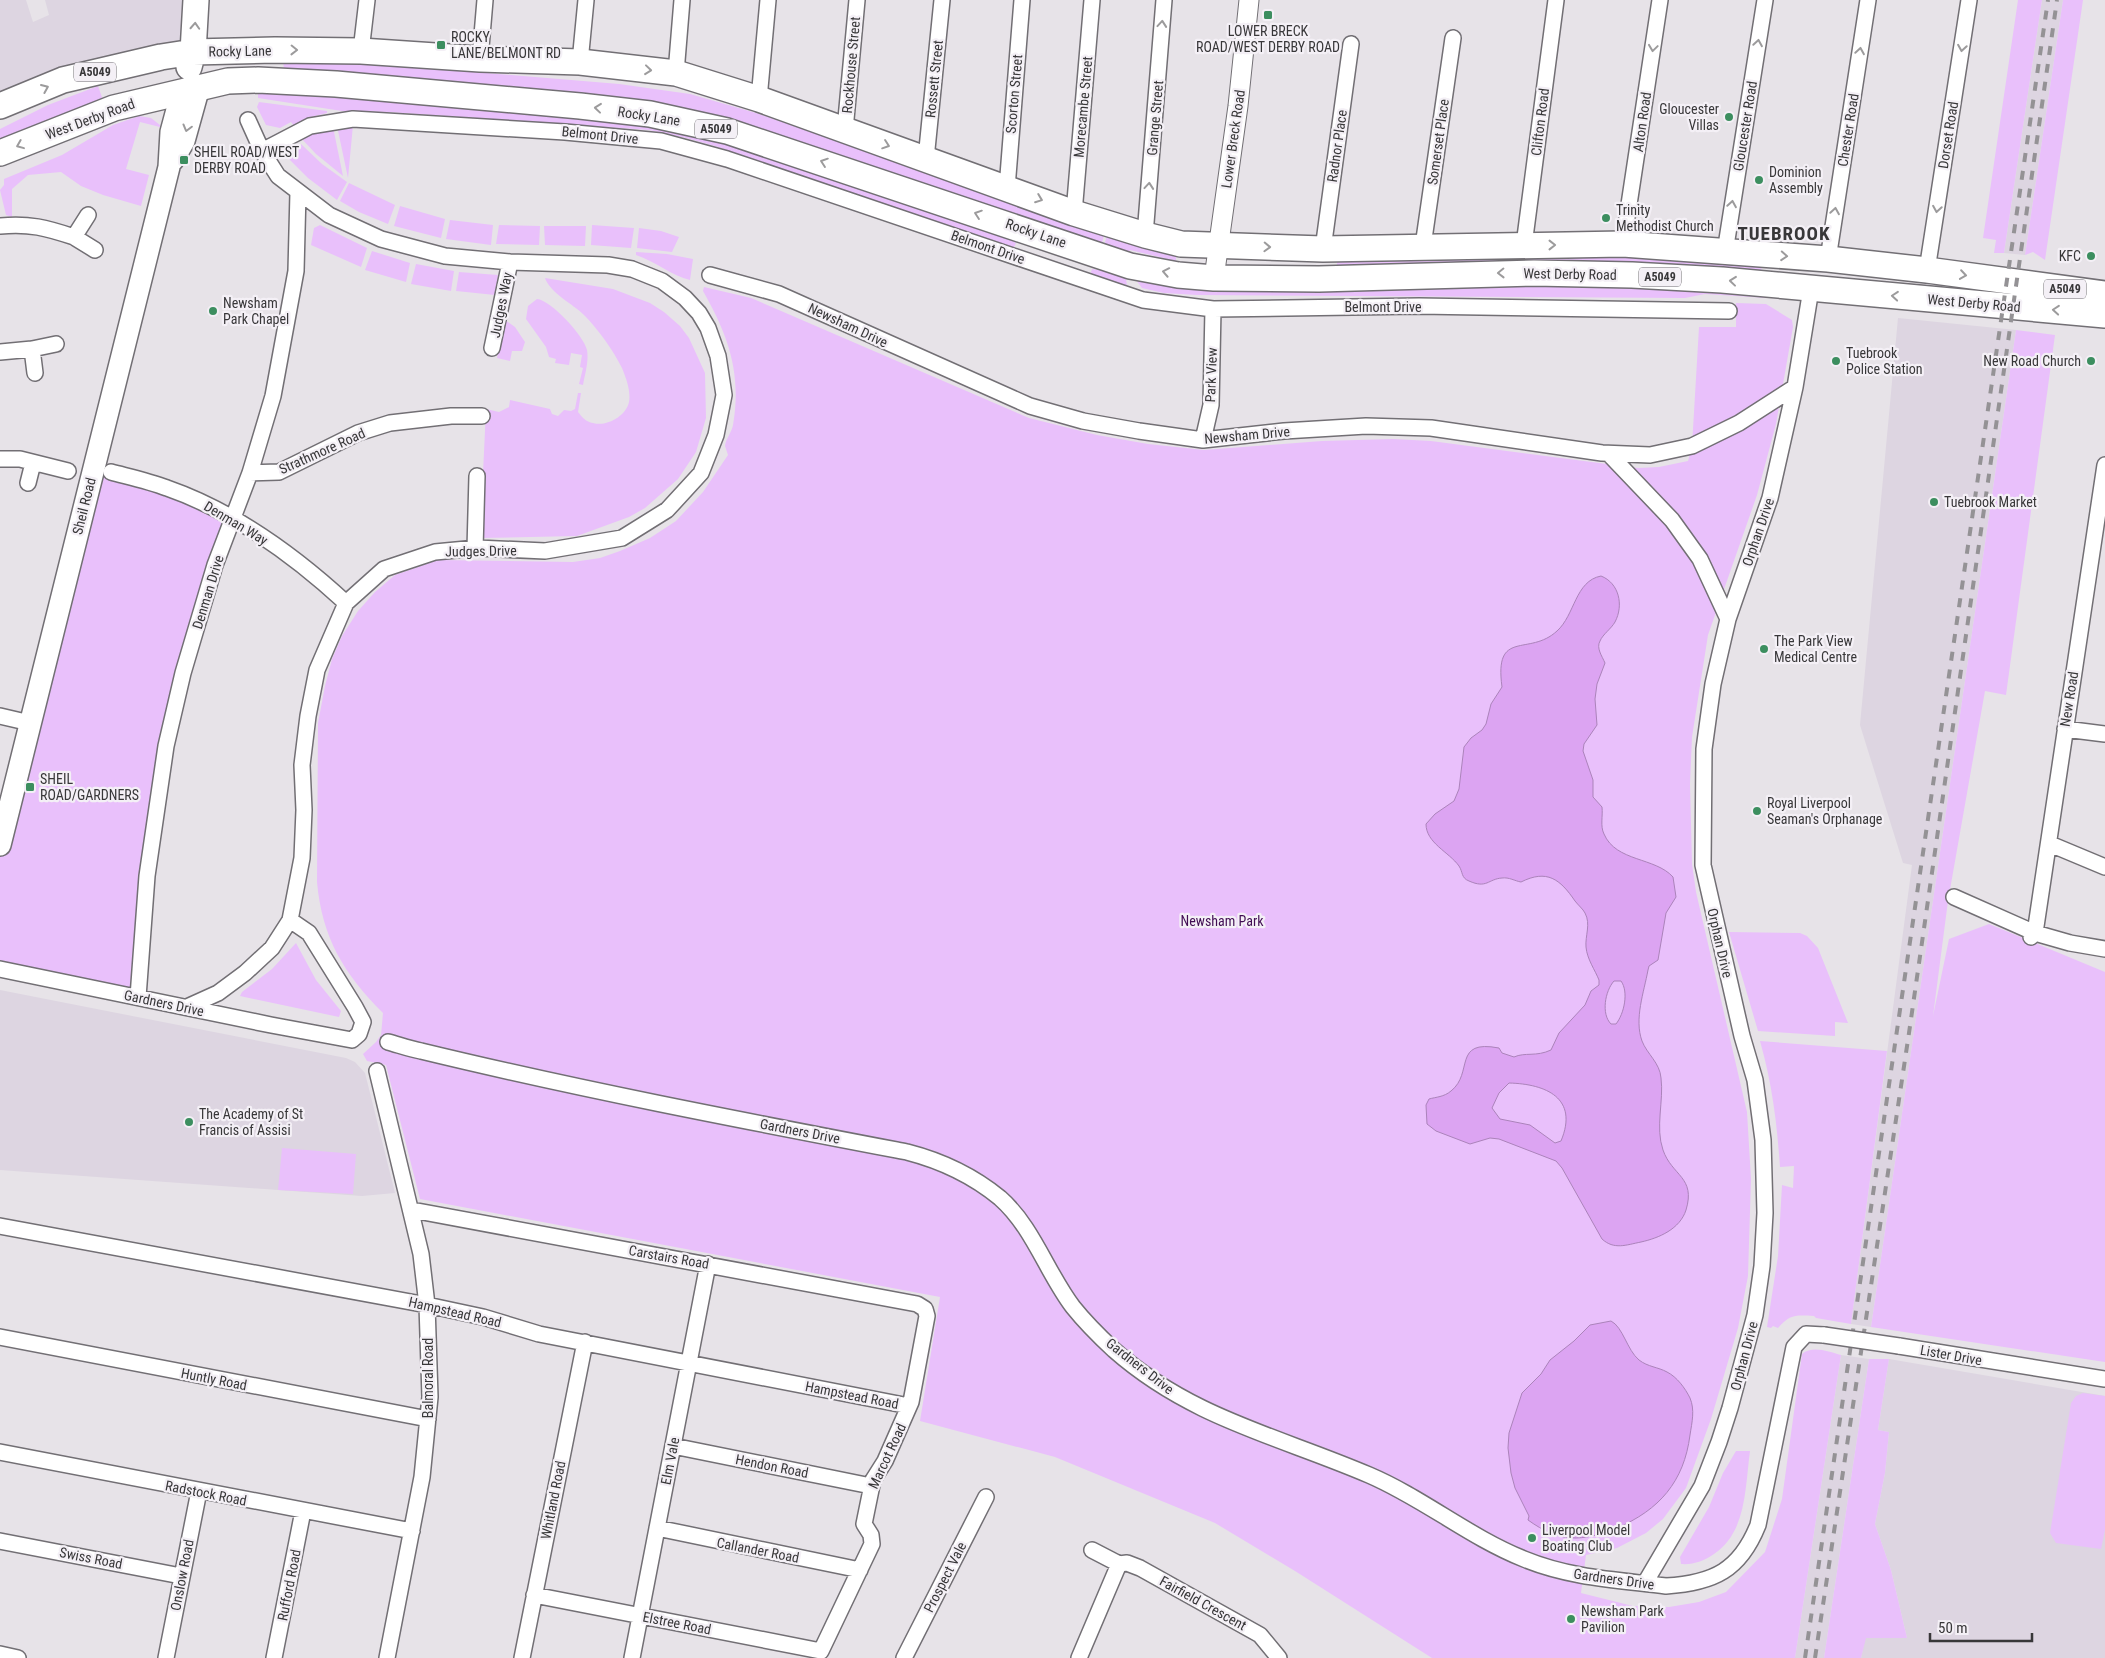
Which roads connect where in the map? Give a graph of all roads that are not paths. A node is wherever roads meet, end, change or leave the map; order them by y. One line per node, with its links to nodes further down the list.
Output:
1 (196, 0): 22 (highway, one-way to 1)
2 (206, 0): 22 (highway)
3 (367, 0): 21 (street)
4 (485, 0): 23 (street)
5 (586, 0): 24 (street)
6 (682, 0): 25 (street)
7 (768, 0): 27 (street)
8 (857, 0): 30 (street, Rockhouse Street)
9 (942, 0): 33 (street, Rossett Street)
10 (1022, 0): 34 (street, Scorton Street)
11 (1092, 0): 36 (street, Morecambe Street)
12 (1164, 0): 39 (street, Grange Street, one-way to 12)
13 (1249, 0): 43 (street, Lower Breck Road)
14 (1556, 0): 42 (street, Clifton Road)
15 (1660, 0): 41 (street, Alton Road, one-way to 41)
16 (1764, 0): 47 (street, Gloucester Road, one-way to 16)
17 (1868, 0): 48 (street, Chester Road, one-way to 17)
18 (1970, 0): 50 (street, Dorset Road, one-way to 50)
19 (1453, 38): 44 (street, Somerset Place)
20 (1351, 44): 45 (street, Radnor Place)
21 (361, 51): 22 (highway, Rocky Lane / A5049, one-way to 21); 23 (highway, Rocky Lane / A5049)
22 (202, 52): 26 (highway); 28 (highway, A5049, one-way to 22)
23 (480, 59): 24 (highway, Rocky Lane / A5049)
24 (580, 62): 25 (highway, Rocky Lane / A5049, one-way to 25)
25 (676, 73): 27 (highway, Rocky Lane / A5049)
26 (190, 89): 32 (highway, West Derby Road / A5049, one-way to 32); 52 (highway, Rocky Lane / A5049, one-way to 26); 79 (main road, Sheil Road)
27 (759, 99): 30 (highway, Rocky Lane / A5049)
28 (0, 106)
29 (248, 120): 31 (street)
30 (844, 130): 33 (highway, Rocky Lane / A5049, one-way to 33)
31 (262, 151): 35 (street); 55 (street, Belmont Drive)
32 (0, 153)
33 (926, 159): 34 (highway, Rocky Lane / A5049)
34 (1008, 188): 36 (highway, Rocky Lane / A5049, one-way to 36)
35 (298, 192): 49 (street); 71 (street, Denman Drive)
36 (1074, 213): 39 (highway, Rocky Lane / A5049)
37 (88, 215): 40 (street)
38 (0, 226): 40 (street)
39 (1145, 235): 43 (highway, Rocky Lane / A5049)
40 (74, 237): 46 (street)
41 (1623, 244): 42 (highway, West Derby Road / A5049, one-way to 41); 47 (highway, West Derby Road / A5049)
42 (1524, 245): 44 (highway, West Derby Road / A5049)
43 (1218, 246): 45 (highway, West Derby Road / A5049, one-way to 45); 52 (street, Lower Breck Road)
44 (1423, 246): 45 (highway, West Derby Road / A5049)
45 (1323, 249)
46 (95, 250)
47 (1725, 252): 48 (highway, West Derby Road / A5049, one-way to 48)
48 (1828, 260): 50 (highway, West Derby Road / A5049); 53 (highway)
49 (510, 262): 58 (street, Judges Way); 75 (street, Judges Drive)
50 (1927, 270): 54 (highway, West Derby Road / A5049, one-way to 54)
51 (710, 275): 64 (street, Newsham Drive)
52 (1214, 278): 53 (highway, West Derby Road / A5049, one-way to 52)
53 (1811, 289): 54 (highway, West Derby Road / A5049, one-way to 53); 62 (street, Orphan Drive)
54 (2105, 296)
55 (1213, 308): 56 (street, Belmont Drive); 64 (street, Park View)
56 (1729, 311)
57 (56, 344): 59 (street)
58 (492, 348)
59 (32, 349): 60 (street); 61 (street)
60 (0, 352)
61 (35, 373)
62 (1795, 387): 65 (street, Newsham Drive); 77 (street, Orphan Drive)
63 (482, 416): 71 (street, Strathmore Road)
64 (1203, 440): 65 (street, Newsham Drive)
65 (1609, 454): 77 (street)
66 (0, 459): 67 (street)
67 (34, 462): 69 (street); 73 (street)
68 (2105, 465): 80 (street, New Road)
69 (68, 471)
70 (111, 472): 74 (street, Denman Way)
71 (250, 473): 74 (street, Denman Drive)
72 (478, 476): 75 (street)
73 (28, 483)
74 (232, 520): 76 (street, Denman Way); 90 (street, Denman Drive)
75 (474, 549): 76 (street, Judges Drive)
76 (346, 603): 86 (street, Judges Drive)
77 (1728, 619): 119 (street, Orphan Drive)
78 (0, 716): 79 (street)
79 (30, 723): 83 (main road, Sheil Road)
80 (2065, 729): 81 (street); 82 (street, New Road)
81 (2105, 734)
82 (2050, 844): 84 (street); 87 (street, New Road)
83 (0, 845)
84 (2105, 867)
85 (1954, 898): 87 (street)
86 (290, 920): 91 (street, Judges Drive); 91 (street, Gardners Drive)
87 (2033, 935): 88 (street)
88 (2105, 949)
89 (0, 969): 90 (street, Gardners Drive)
90 (138, 997): 91 (street, Gardners Drive)
91 (187, 1007)
92 (388, 1042): 119 (street, Gardners Drive)
93 (377, 1071): 94 (street, Balmoral Road)
94 (412, 1210): 96 (street, Carstairs Road); 97 (street, Balmoral Road)
95 (0, 1226): 97 (street, Hampstead Road)
96 (708, 1264): 98 (street, Carstairs Road); 102 (street, Elm Vale)
97 (427, 1305): 101 (street, Hampstead Road); 105 (street, Balmoral Road)
98 (925, 1309): 104 (street, Marcot Road)
99 (0, 1337): 105 (street, Huntly Road)
100 (1799, 1341): 103 (street, Lister Drive, bridge); 119 (street, Gardners Drive)
101 (585, 1342): 102 (street, Hampstead Road); 120 (street, Whitland Road)
102 (689, 1363): 104 (street, Hampstead Road); 106 (street, Elm Vale)
103 (2105, 1379)
104 (909, 1406): 108 (street, Marcot Road)
105 (428, 1419): 113 (street, Balmoral Road)
106 (673, 1446): 108 (street, Hendon Road); 112 (street, Elm Vale)
107 (0, 1452): 109 (street, Radstock Road)
108 (871, 1486): 117 (street, Marcot Road)
109 (199, 1491): 111 (street, Radstock Road); 118 (street, Onslow Road)
110 (986, 1497): 130 (street, Prospect Vale)
111 (303, 1511): 113 (street, Radstock Road); 126 (street, Rufford Road)
112 (657, 1528): 117 (street, Callander Road); 121 (street, Elm Vale)
113 (412, 1532): 127 (street, Balmoral Road)
114 (0, 1541): 118 (street, Swiss Road)
115 (1092, 1550): 116 (street, Fairfield Crescent)
116 (1118, 1564): 131 (street); 132 (street, Fairfield Crescent)
117 (860, 1570): 122 (street, Marcot Road)
118 (181, 1576): 125 (street, Onslow Road)
119 (1646, 1583)
120 (534, 1595): 121 (street, Elstree Road); 128 (street, Whitland Road)
121 (640, 1616): 122 (street, Elstree Road); 129 (street, Elm Vale)
122 (821, 1651)
123 (0, 1654): 124 (street)
124 (18, 1658)
125 (166, 1658)
126 (274, 1658)
127 (387, 1658)
128 (522, 1658)
129 (632, 1658)
130 (904, 1658)
131 (1079, 1658)
132 (1279, 1658)

